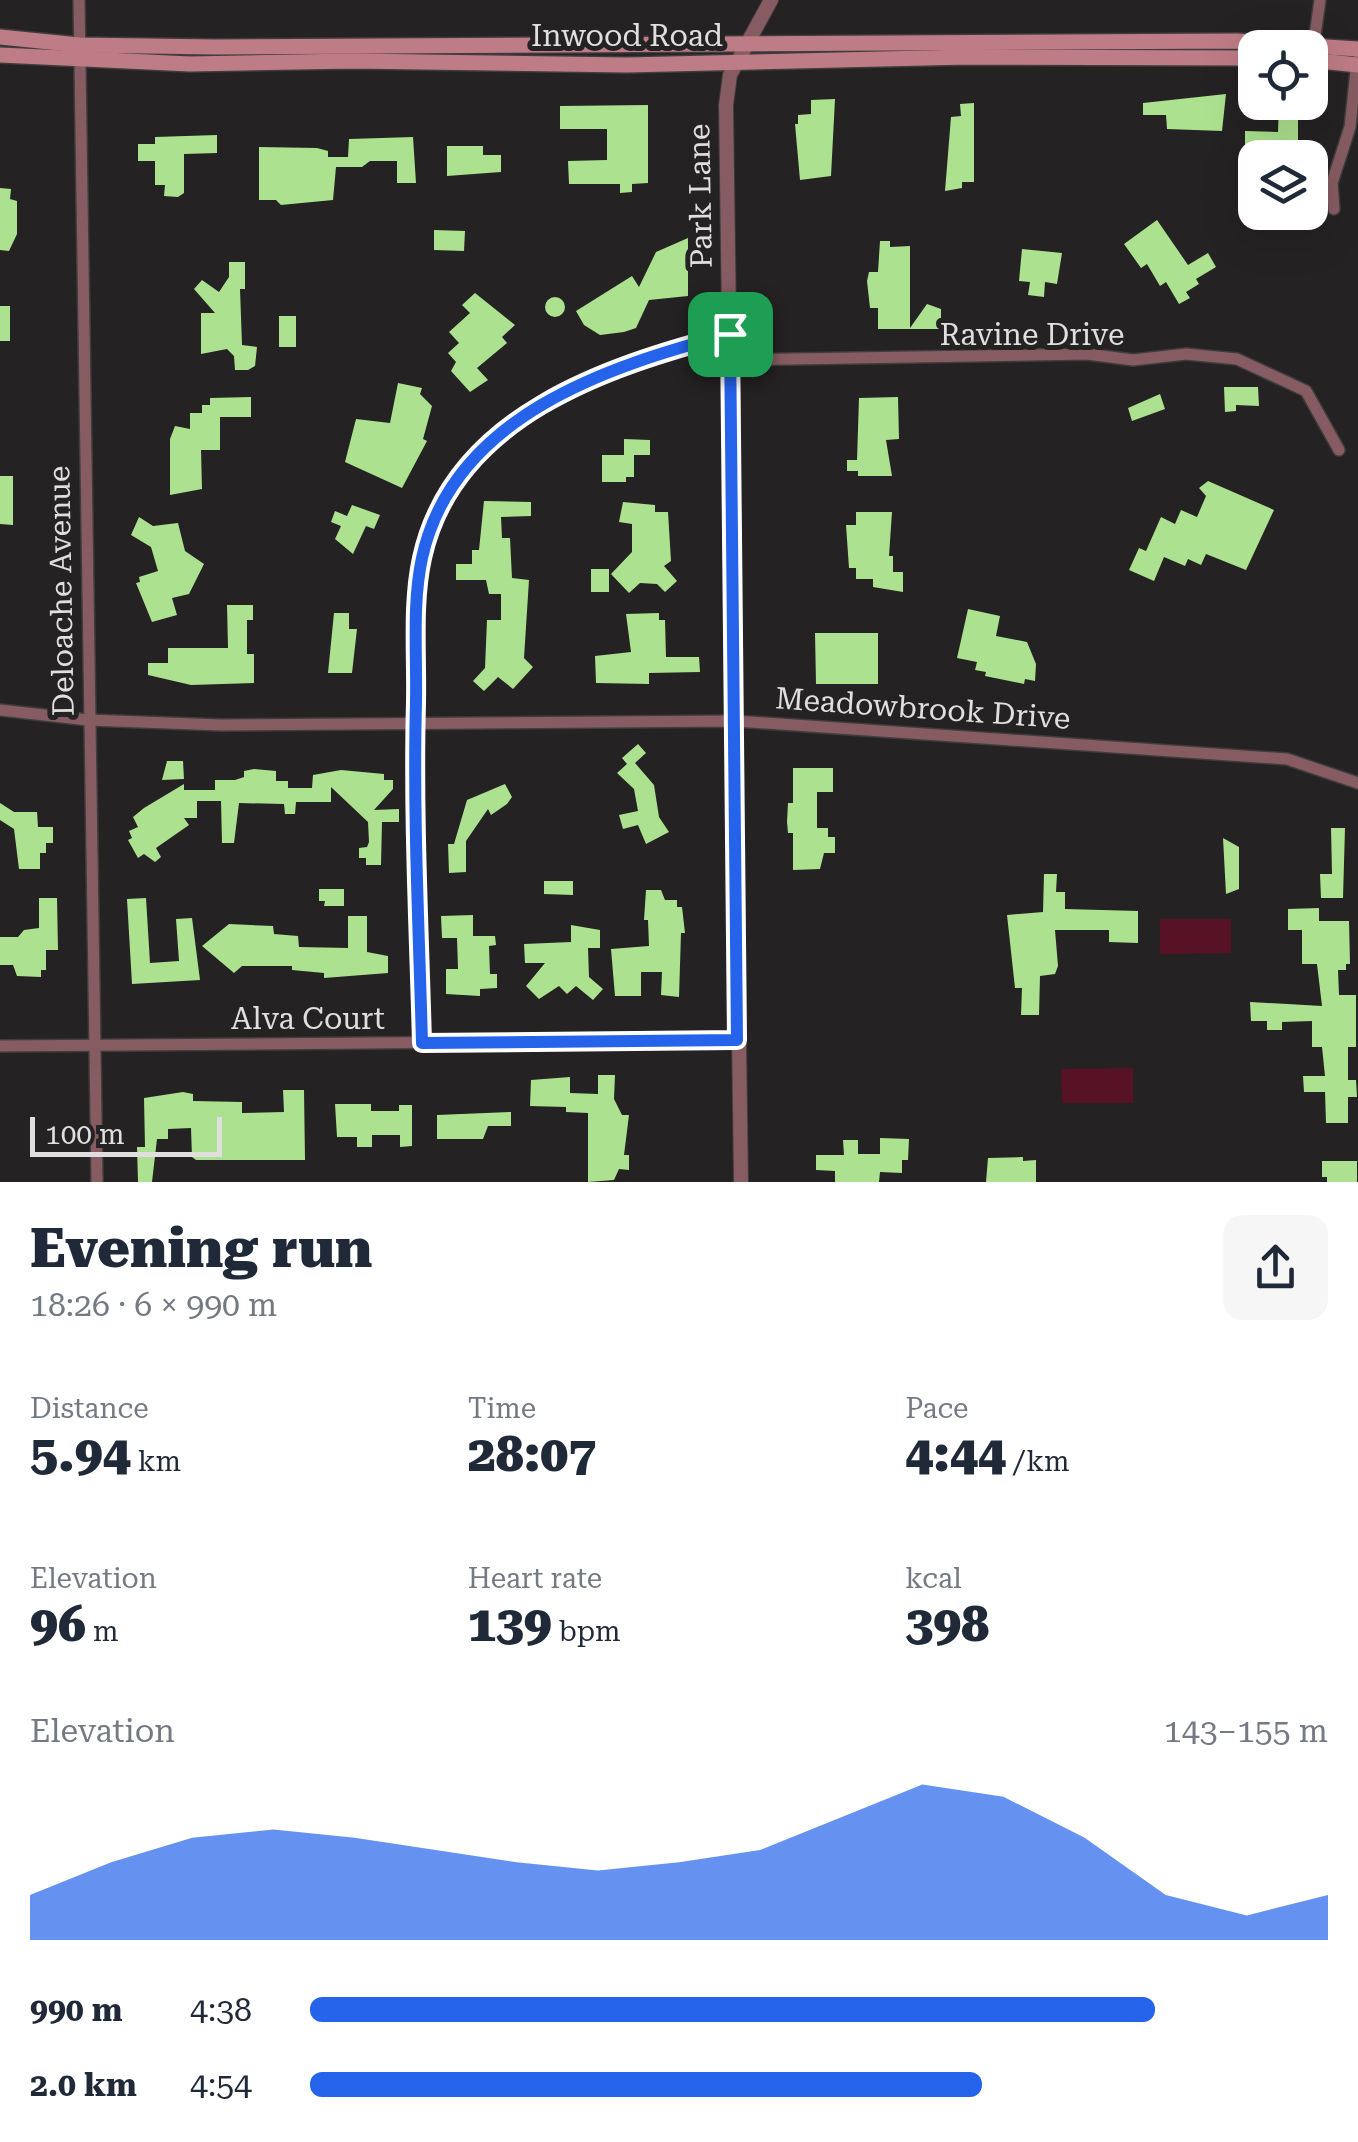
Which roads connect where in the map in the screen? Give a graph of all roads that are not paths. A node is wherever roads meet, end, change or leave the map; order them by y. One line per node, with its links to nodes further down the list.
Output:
1 (80, 0): 10 (street, Deloache Avenue)
2 (771, 0): 6 (street, Park Lane)
3 (1320, 0): 4 (street)
4 (1316, 30)
5 (0, 37): 10 (main road, Inwood Road)
6 (747, 44): 7 (main road, Inwood Road); 14 (main road, Inwood Road); 17 (street, Park Lane)
7 (968, 50): 8 (main road, Inwood Road); 17 (main road, Inwood Road)
8 (1117, 50): 11 (main road, Inwood Road); 15 (main road, Inwood Road)
9 (1358, 50): 12 (main road, Inwood Road); 18 (street)
10 (79, 53): 13 (main road, Inwood Road); 14 (main road, Inwood Road); 25 (street, Deloache Avenue)
11 (1238, 54)
12 (1328, 54)
13 (0, 55)
14 (513, 55): 17 (main road, Inwood Road)
15 (1238, 57)
16 (1328, 59): 18 (main road, Inwood Road)
17 (736, 63): 20 (street, Park Lane)
18 (1357, 65): 19 (street)
19 (1334, 209)
20 (730, 334): 21 (street); 22 (street, Park Lane)
21 (685, 346): 22 (street, Ravine Drive); 27 (street)
22 (730, 360): 23 (street, Ravine Drive); 26 (street, Park Lane)
23 (1339, 450)
24 (0, 710): 25 (street, Meadowbrook Drive)
25 (88, 720): 27 (street, Meadowbrook Drive); 31 (street, Deloache Avenue)
26 (735, 721): 27 (street, Meadowbrook Drive); 28 (street, Meadowbrook Drive); 29 (street, Park Lane)
27 (416, 724): 30 (street)
28 (1358, 782)
29 (737, 1040): 30 (street, Alva Court); 34 (street, Park Lane)
30 (422, 1043): 31 (street, Alva Court)
31 (94, 1044): 32 (street, Alva Court); 33 (street, Deloache Avenue)
32 (0, 1046)
33 (96, 1182)
34 (741, 1182)

